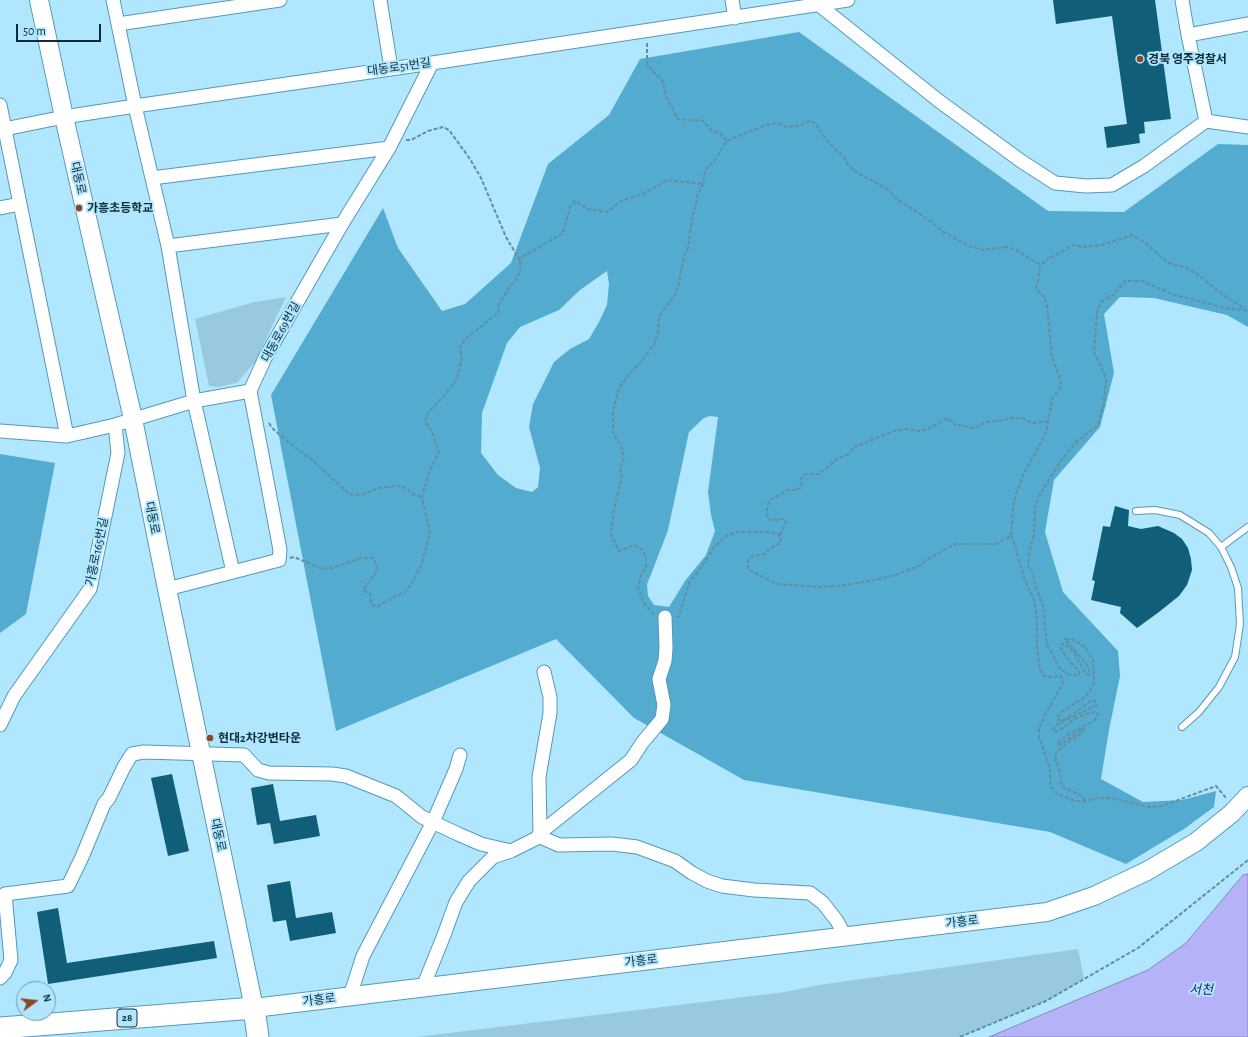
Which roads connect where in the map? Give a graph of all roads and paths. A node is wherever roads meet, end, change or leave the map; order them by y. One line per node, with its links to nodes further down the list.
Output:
1 (39, 0): 18 (main road, 대동로)
2 (113, 0): 10 (street)
3 (280, 0): 10 (street)
4 (380, 0): 15 (street)
5 (732, 0): 9 (street)
6 (848, 0): 8 (street, 대동로51번길)
7 (1182, 0): 13 (street)
8 (819, 4): 9 (street, 대동로51번길); 19 (street)
9 (735, 18): 12 (street, 대동로51번길)
10 (118, 24): 17 (street)
11 (1248, 24): 13 (street)
12 (647, 31): 14 (street, 대동로51번길); 22 (path)
13 (1188, 35): 19 (street)
14 (432, 63): 15 (street, 대동로51번길); 23 (street, 대동로69번길)
15 (391, 68): 17 (street, 대동로51번길)
16 (0, 105): 21 (street)
17 (135, 106): 18 (street, 대동로51번길); 24 (street)
18 (64, 117): 21 (street, 대동로51번길); 37 (main road, 대동로)
19 (1206, 121): 20 (street)
20 (1248, 127)
21 (2, 130): 26 (street)
22 (727, 141): 25 (path); 31 (path)
23 (392, 142): 24 (street); 28 (street, 대동로69번길); 30 (path)
24 (152, 178): 29 (street)
25 (703, 184): 30 (path); 51 (path)
26 (20, 204): 27 (street); 41 (street)
27 (0, 208)
28 (342, 224): 29 (street); 34 (street, 대동로69번길)
29 (168, 246): 35 (street)
30 (518, 259): 42 (path)
31 (1039, 264): 32 (path); 38 (path)
32 (1246, 310): 33 (path); 58 (path)
33 (1248, 314)
34 (250, 391): 35 (street); 48 (street)
35 (194, 401): 37 (street); 49 (street)
36 (268, 417): 42 (path)
37 (132, 419): 39 (street); 50 (main road, 대동로)
38 (1048, 421): 45 (path); 46 (path)
39 (115, 425): 41 (street); 53 (street, 가흥로165번길)
40 (0, 430): 41 (street)
41 (67, 436)
42 (422, 497): 48 (path)
43 (1136, 511): 47 (lane)
44 (1248, 527): 47 (lane)
45 (780, 536): 46 (path); 51 (path)
46 (1011, 536): 58 (path)
47 (1221, 547): 54 (lane)
48 (279, 560): 49 (street)
49 (233, 572): 50 (street)
50 (167, 589): 55 (main road, 대동로)
51 (665, 617): 61 (street)
52 (544, 672): 61 (street)
53 (0, 725)
54 (1182, 727)
55 (201, 754): 60 (street); 64 (street); 69 (main road, 대동로)
56 (460, 755): 60 (street)
57 (1248, 796): 59 (main road, 가흥로)
58 (1085, 801): 59 (path)
59 (1235, 810): 65 (main road, 가흥로)
60 (434, 822): 62 (street); 68 (street)
61 (539, 835): 62 (street); 65 (street)
62 (511, 852): 67 (street)
63 (1248, 860): 72 (path)
64 (2, 895): 66 (street)
65 (845, 936): 67 (main road, 가흥로)
66 (0, 978)
67 (422, 987): 68 (main road, 가흥로)
68 (350, 996): 69 (main road, 가흥로)
69 (254, 1008): 70 (main road, 가흥로 / 28); 71 (main road, 대동로)
70 (0, 1028)
71 (258, 1037)
72 (960, 1037)

